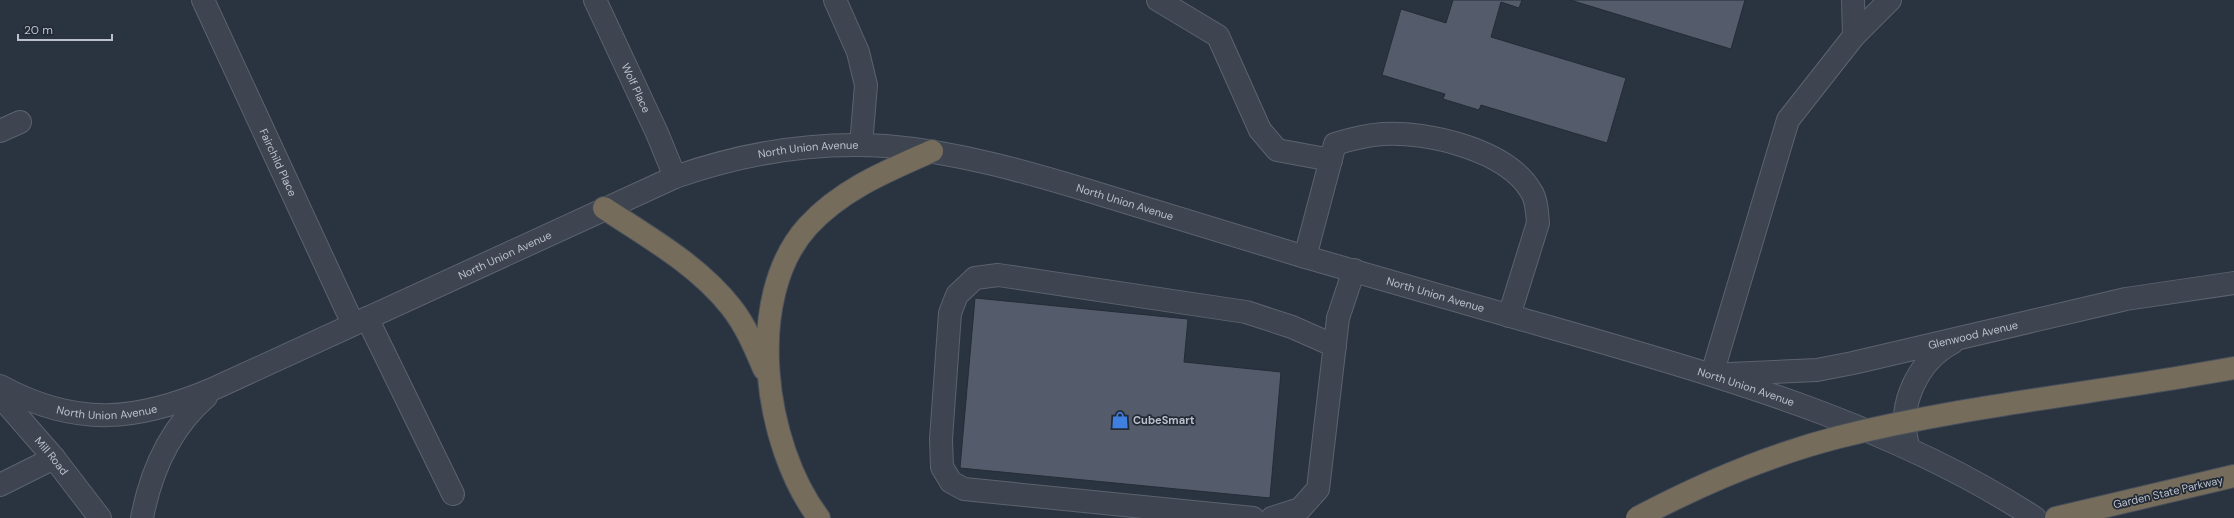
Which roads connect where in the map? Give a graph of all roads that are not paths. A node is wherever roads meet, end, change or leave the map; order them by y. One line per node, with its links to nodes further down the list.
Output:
1 (203, 0): 19 (street, Fairchild Place)
2 (595, 0): 13 (street, Wolf Place)
3 (835, 0): 10 (street)
4 (1158, 0): 12 (street)
5 (1853, 0): 7 (street)
6 (1890, 0): 7 (street)
7 (1854, 36): 23 (street)
8 (20, 122): 9 (street)
9 (0, 131)
10 (861, 145): 11 (street, North Union Avenue); 13 (street, North Union Avenue)
11 (932, 151): 15 (street, North Union Avenue); 26 (highway)
12 (1331, 160): 15 (street); 18 (street)
13 (675, 177): 14 (street, North Union Avenue)
14 (604, 208): 19 (street, North Union Avenue); 26 (highway)
15 (1305, 256): 16 (street, North Union Avenue)
16 (1354, 270): 18 (street, North Union Avenue); 21 (street)
17 (2234, 283): 20 (street, Glenwood Avenue)
18 (1509, 316): 23 (street, North Union Avenue)
19 (360, 321): 25 (street, North Union Avenue); 32 (street, Fairchild Place)
20 (1960, 339): 23 (street, Glenwood Avenue); 28 (street)
21 (1335, 346): 36 (street); 37 (street)
22 (2234, 368): 38 (highway, bridge)
23 (1712, 374): 28 (street, North Union Avenue)
24 (0, 386): 25 (street, North Union Avenue)
25 (215, 388): 34 (street, North Union Avenue)
26 (772, 394): 35 (highway)
27 (0, 396): 29 (street, Mill Road)
28 (1909, 448): 39 (street, North Union Avenue)
29 (54, 458): 31 (street); 33 (street, Mill Road)
30 (2234, 476): 40 (highway, Garden State Parkway)
31 (0, 484)
32 (453, 494)
33 (100, 518)
34 (142, 518)
35 (818, 518)
36 (1253, 518)
37 (1272, 518)
38 (1637, 518)
39 (2035, 518)
40 (2056, 518)

